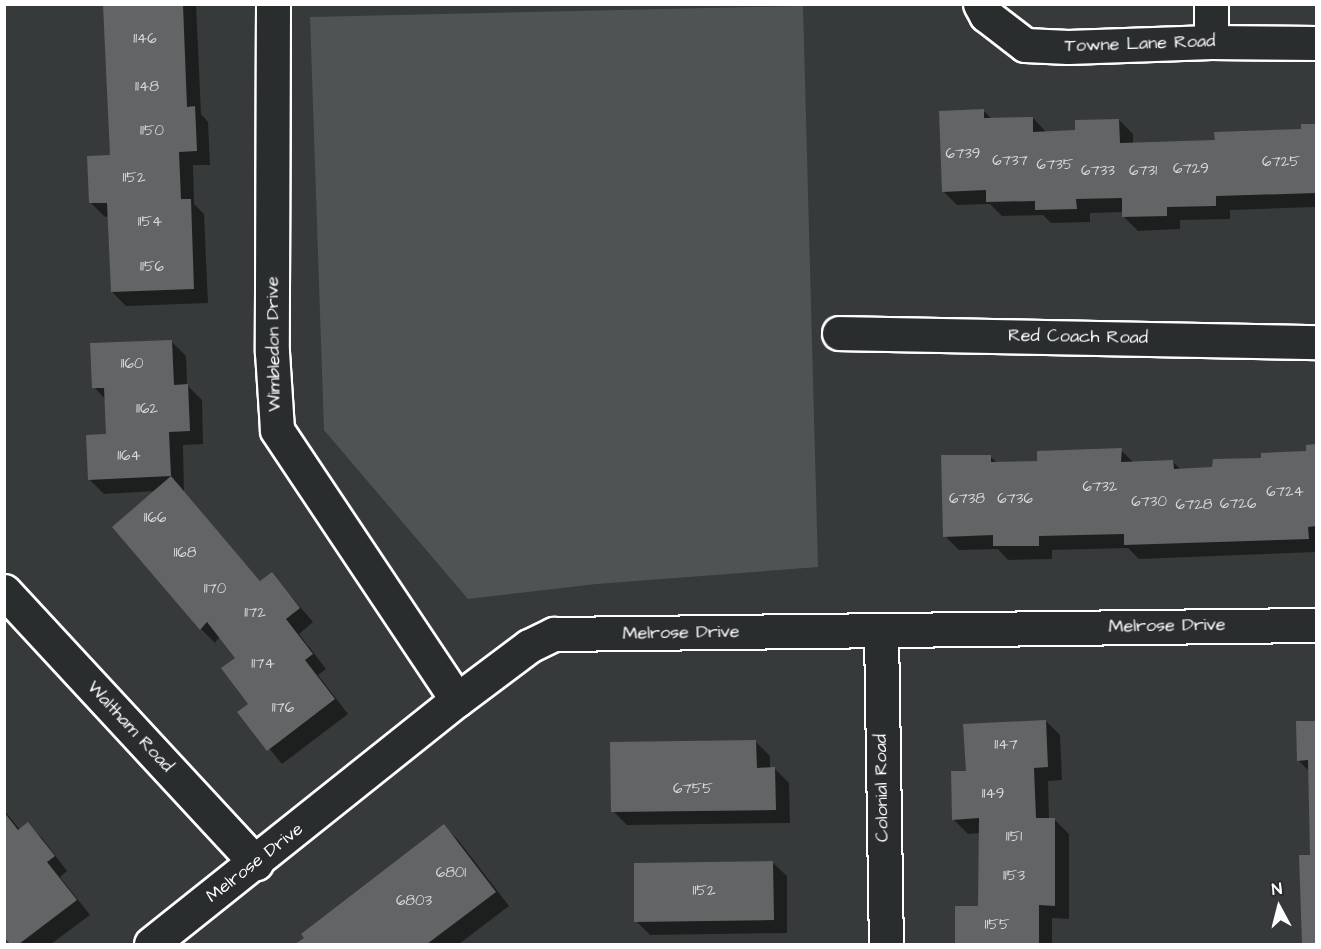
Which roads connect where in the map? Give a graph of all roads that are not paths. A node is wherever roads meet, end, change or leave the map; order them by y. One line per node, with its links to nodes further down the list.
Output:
1 (273, 4): 11 (street, Wimbledon Drive)
2 (980, 4): 4 (street, Towne Lane Road)
3 (1210, 4): 4 (street)
4 (1211, 42): 5 (street, Towne Lane Road)
5 (1317, 43)
6 (839, 333): 7 (street, Red Coach Road)
7 (1317, 342)
8 (4, 591): 12 (street, Waltham Road)
9 (1317, 625): 10 (street, Melrose Drive)
10 (881, 631): 11 (street, Melrose Drive); 14 (street, Colonial Road)
11 (457, 700): 12 (street, Melrose Drive)
12 (256, 863): 13 (street, Melrose Drive)
13 (151, 945)
14 (886, 945)

